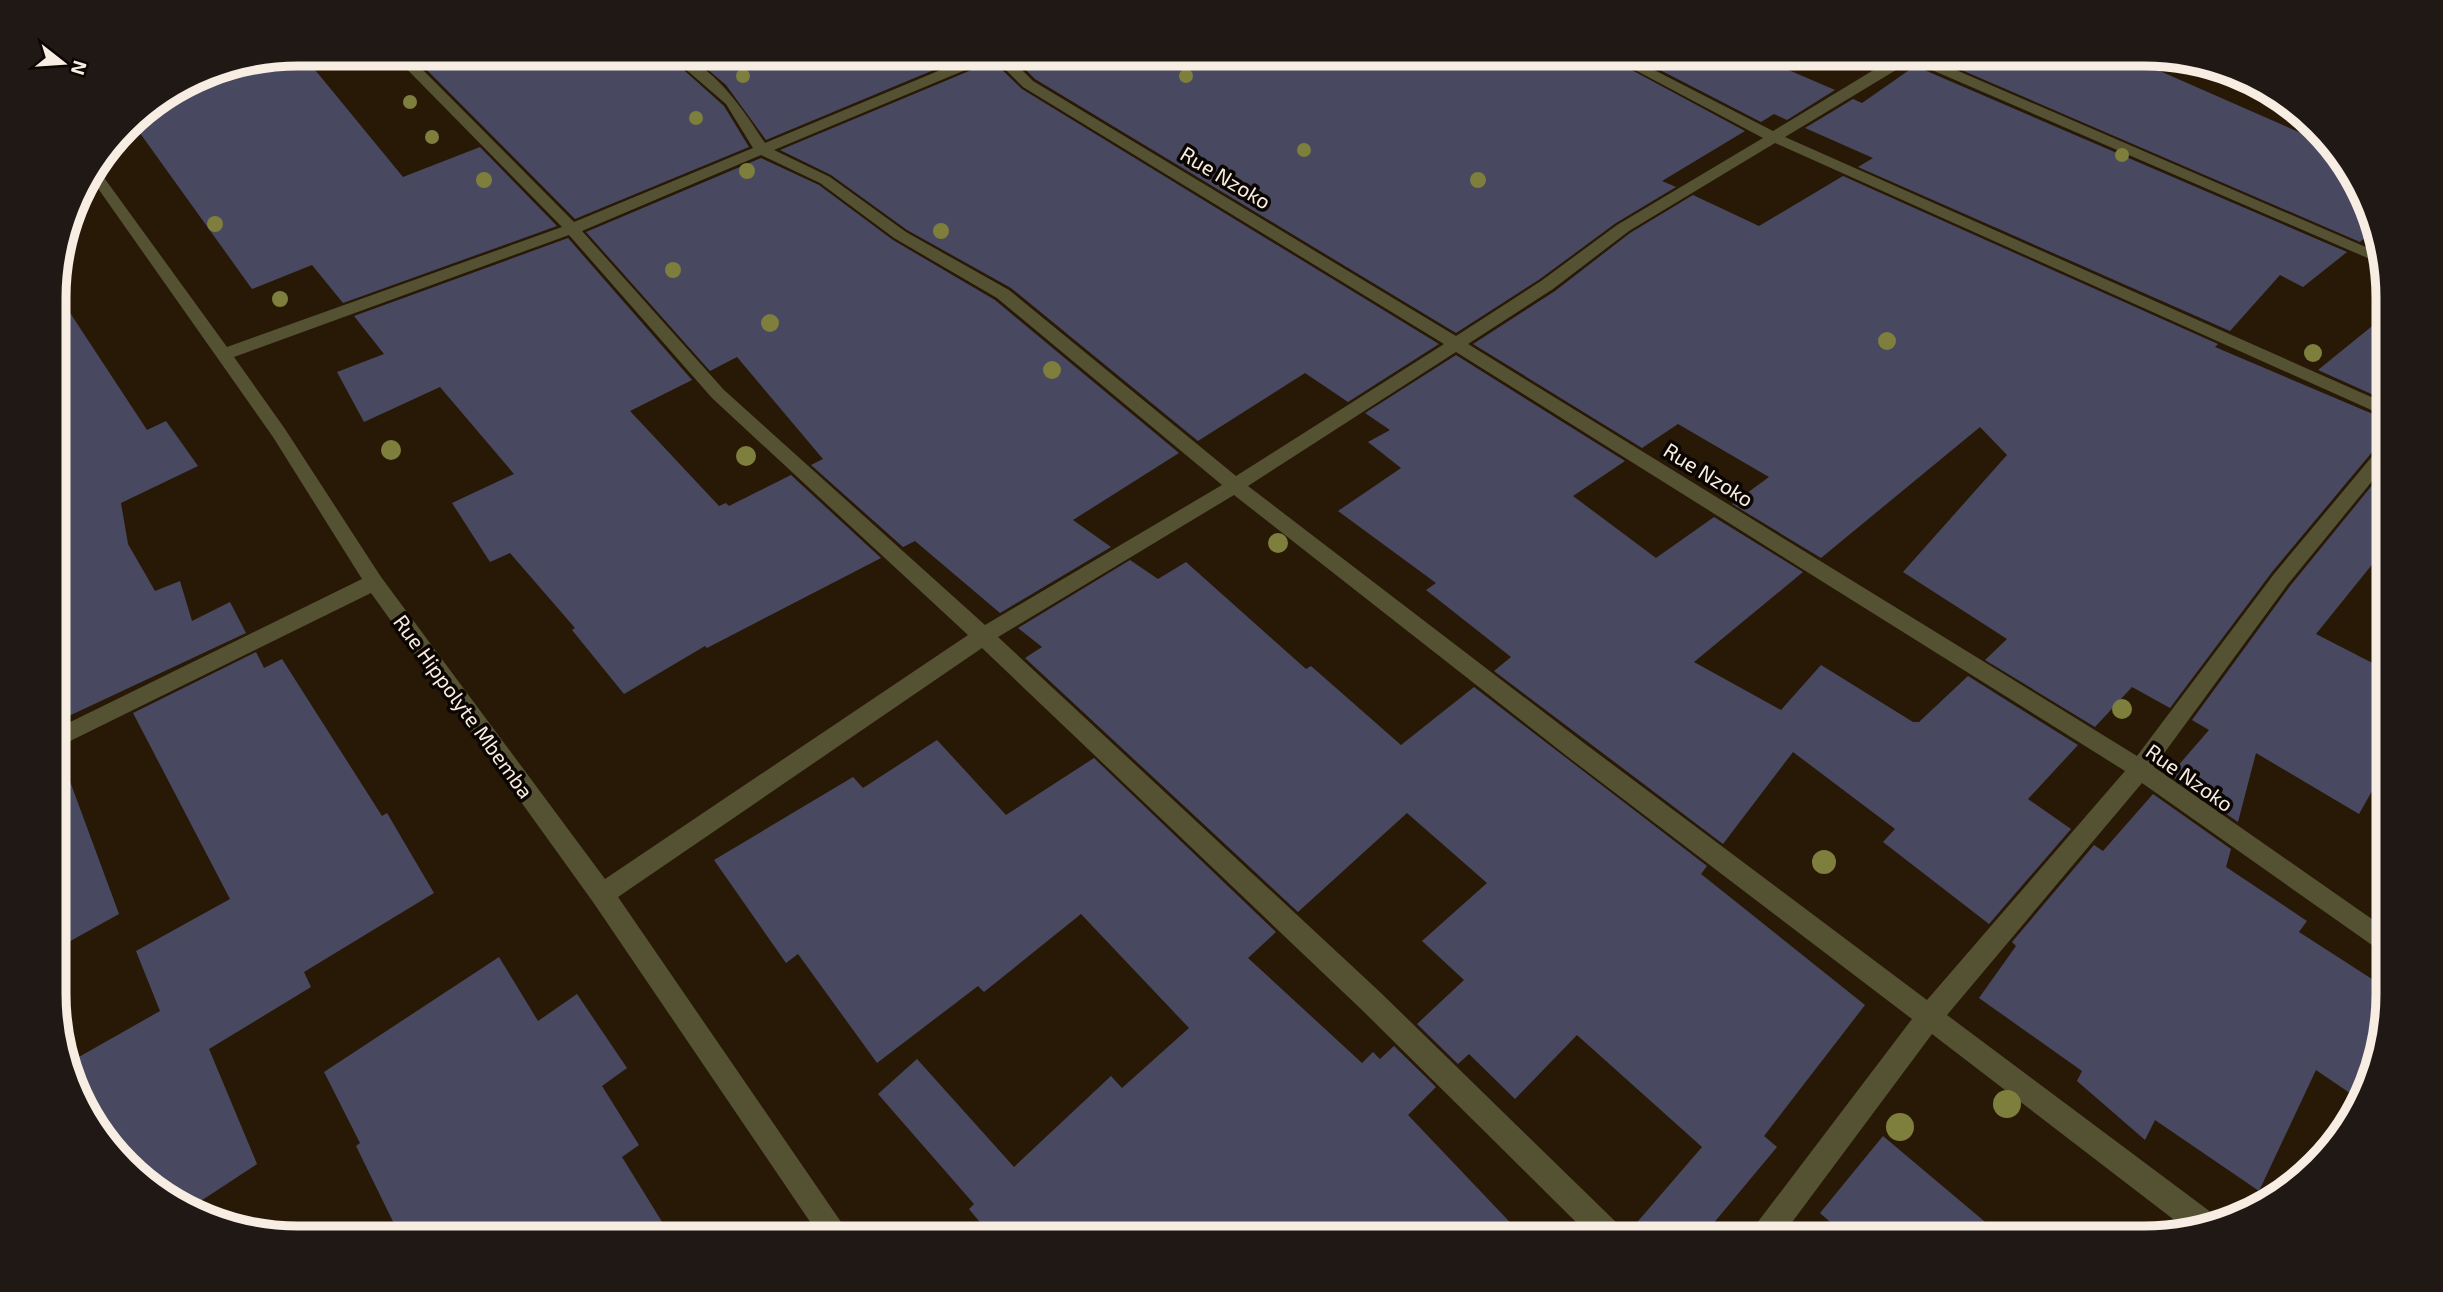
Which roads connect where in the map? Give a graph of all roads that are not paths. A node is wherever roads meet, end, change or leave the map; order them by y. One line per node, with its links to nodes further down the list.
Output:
1 (1636, 66): 8 (street)
2 (1891, 66): 8 (street)
3 (1936, 66): 12 (street)
4 (412, 67): 11 (street)
5 (690, 67): 9 (street)
6 (961, 67): 9 (street)
7 (1011, 67): 13 (street, Rue Nzoko)
8 (1771, 136): 13 (street); 15 (street)
9 (762, 150): 11 (street); 17 (street)
10 (99, 181): 14 (street, Rue Hippolyte Mbemba)
11 (572, 229): 14 (street); 19 (street)
12 (2373, 256)
13 (1456, 344): 17 (street); 21 (street, Rue Nzoko)
14 (223, 355): 18 (street, Rue Hippolyte Mbemba)
15 (2376, 406)
16 (2376, 464): 21 (street)
17 (1235, 486): 19 (street); 24 (street)
18 (374, 582): 20 (street); 22 (street, Rue Hippolyte Mbemba)
19 (983, 636): 22 (street); 26 (street)
20 (66, 733)
21 (2140, 769): 23 (street, Rue Nzoko); 24 (street)
22 (602, 894): 28 (street, Rue Hippolyte Mbemba)
23 (2376, 937)
24 (1929, 1017): 25 (street); 27 (street)
25 (2197, 1219)
26 (1599, 1225)
27 (1773, 1225)
28 (830, 1226)

